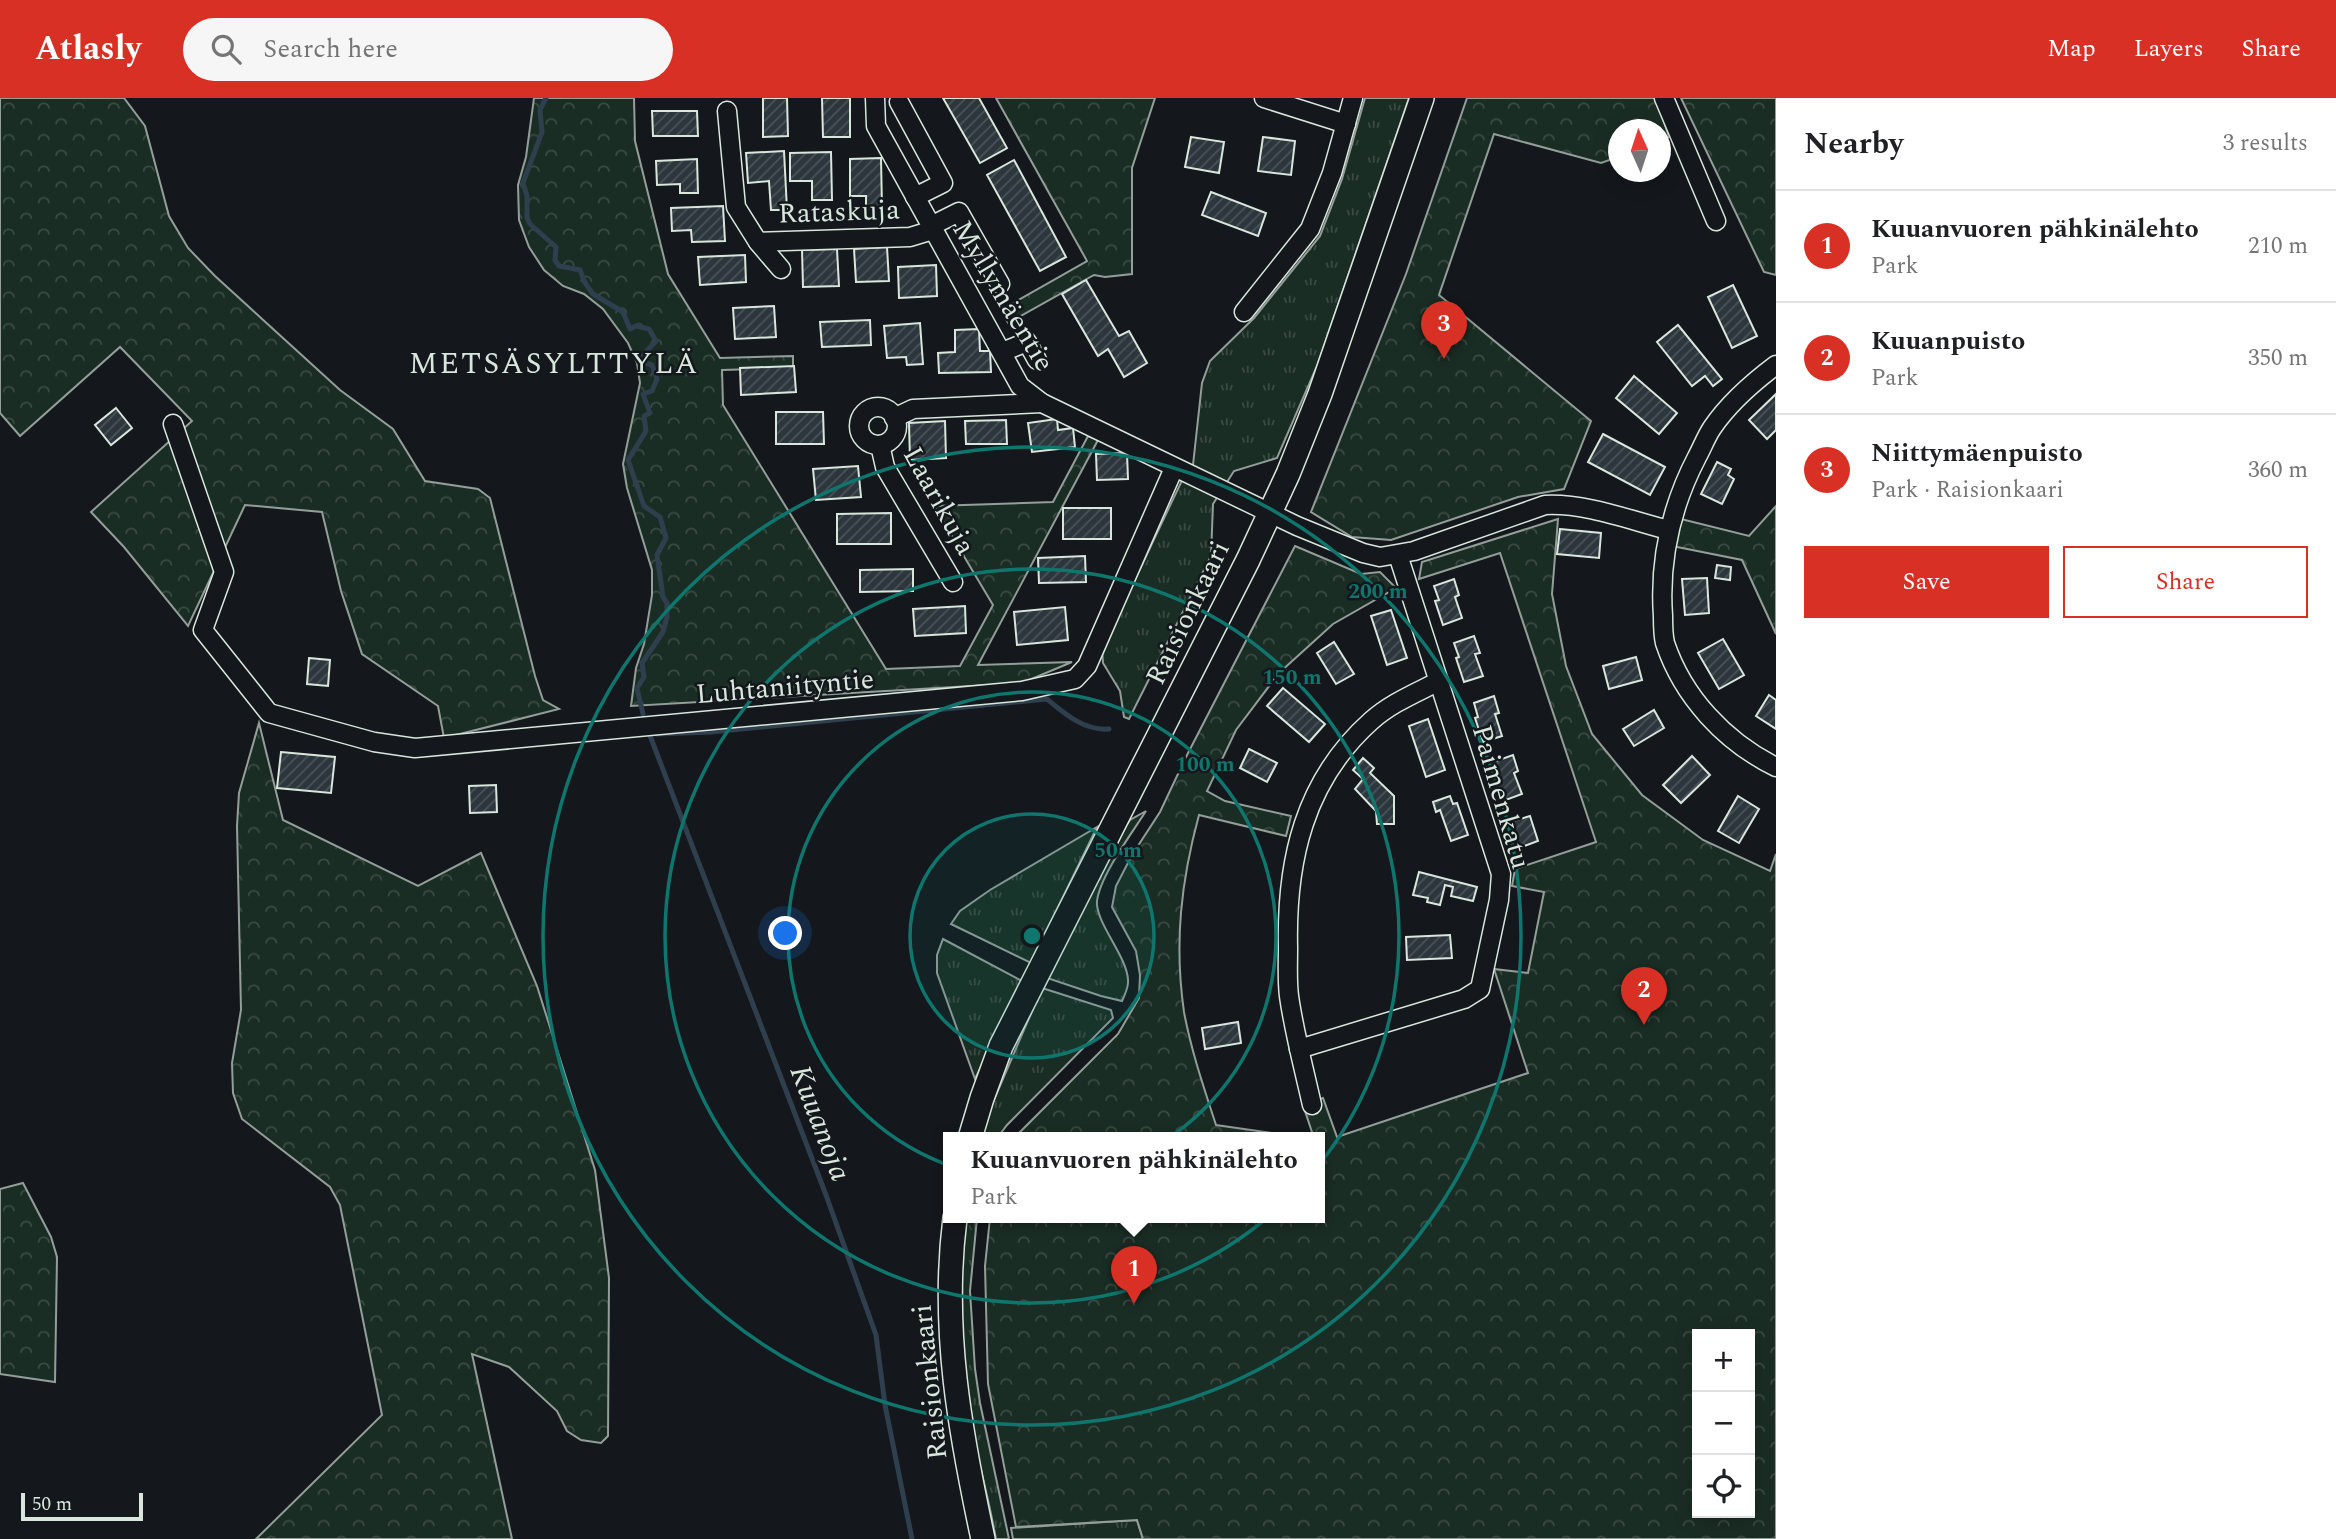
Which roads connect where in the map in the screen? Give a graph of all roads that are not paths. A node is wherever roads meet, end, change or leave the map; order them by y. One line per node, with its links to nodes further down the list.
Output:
1 (874, 98): 9 (street, Myllymäentie)
2 (1264, 98): 8 (street)
3 (1353, 98): 8 (street)
4 (1422, 98): 24 (main road, Raisionkaari)
5 (1664, 98): 10 (street)
6 (899, 102): 9 (street)
7 (727, 111): 12 (street, Rataskuja)
8 (1346, 124): 15 (street)
9 (915, 197): 11 (street, Myllymäentie)
10 (1716, 221)
11 (932, 228): 12 (street, Rataskuja); 14 (street, Rataskuja); 16 (street, Myllymäentie)
12 (758, 242): 13 (street)
13 (781, 269)
14 (1000, 284)
15 (1244, 312)
16 (1002, 352): 17 (street); 19 (street, Myllymäentie)
17 (1037, 360)
18 (1776, 365): 25 (street)
19 (1042, 403): 20 (street, Laarikuja); 23 (street, Myllymäentie)
20 (894, 418): 22 (street); 22 (street)
21 (173, 424): 23 (street, Luhtaniityntie)
22 (880, 445): 27 (street, Laarikuja)
23 (1174, 468): 24 (street, Myllymäentie)
24 (1270, 512): 26 (street, Myllymäentie); 32 (main road, Raisionkaari)
25 (1668, 530): 26 (street); 29 (street)
26 (1398, 555): 28 (street, Paimenkatu)
27 (953, 582)
28 (1439, 681): 30 (street); 30 (street, Paimenkatu)
29 (1776, 767)
30 (1299, 1049): 31 (street)
31 (1312, 1105)
32 (972, 1132)
33 (954, 1223): 34 (main road, Raisionkaari)
34 (983, 1539)

